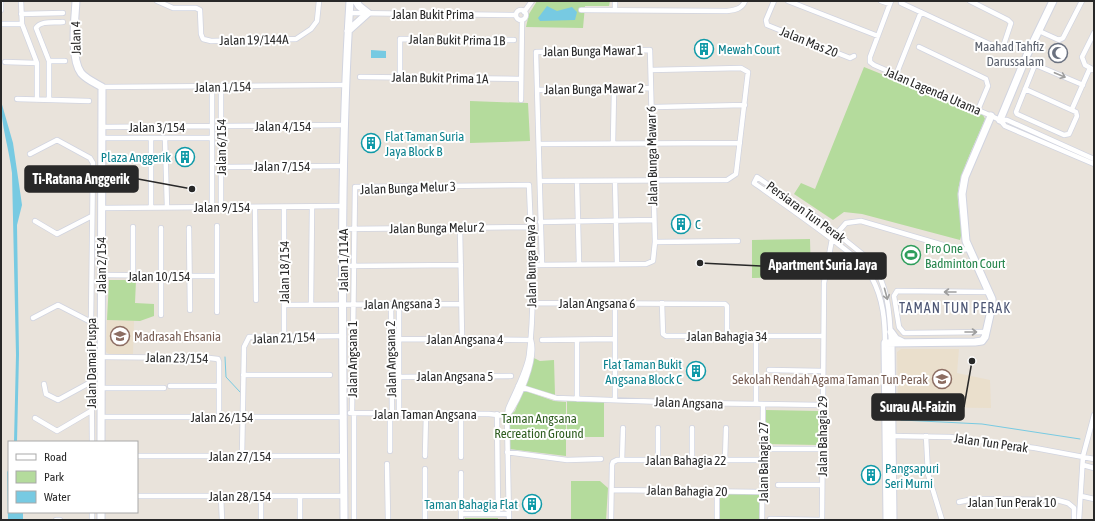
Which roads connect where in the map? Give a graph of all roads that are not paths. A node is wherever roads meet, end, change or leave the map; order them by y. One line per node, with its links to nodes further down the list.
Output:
1 (1, 1): 19 (street)
2 (21, 1): 27 (street)
3 (76, 1): 53 (street, Jalan 4)
4 (157, 1): 5 (street, Jalan 19/144A)
5 (319, 1)
6 (350, 1): 25 (street, Jalan 1/114A)
7 (356, 1): 26 (street)
8 (532, 1): 22 (street)
9 (615, 1): 21 (street)
10 (745, 1): 21 (street)
11 (774, 1): 40 (street, Jalan Mas 20)
12 (788, 1): 36 (street)
13 (882, 1): 18 (street)
14 (970, 1): 23 (street)
15 (1053, 1): 34 (street)
16 (1082, 1): 34 (street)
17 (901, 2): 23 (street)
18 (891, 3): 36 (street)
19 (1, 10)
20 (581, 10): 21 (street)
21 (615, 10)
22 (524, 12): 28 (street); 29 (street)
23 (921, 12): 47 (street)
24 (63, 13): 27 (street)
25 (349, 13): 26 (street, Jalan Bukit Prima); 33 (street, Jalan 1/114A)
26 (368, 13): 28 (street, Jalan Bukit Prima); 33 (street)
27 (21, 14): 32 (street)
28 (516, 15): 29 (street)
29 (522, 20): 50 (street)
30 (63, 22): 41 (street)
31 (1, 24): 32 (street)
32 (22, 24): 44 (street)
33 (348, 31): 51 (street, Jalan 1/114A)
34 (1039, 31): 70 (street)
35 (1094, 33): 45 (street)
36 (878, 36): 47 (street, Jalan Lagenda Utama)
37 (514, 40): 49 (street, Jalan Bukit Prima 1B)
38 (918, 47): 68 (street)
39 (650, 50): 46 (street, Jalan Bunga Mawar 6); 58 (street, Jalan Bunga Mawar 1)
40 (854, 56)
41 (49, 61): 42 (street); 62 (street)
42 (65, 61)
43 (5, 62): 44 (street)
44 (37, 63): 61 (street)
45 (1092, 69): 52 (street)
46 (651, 70): 56 (street, Jalan Bunga Mawar 6); 65 (street)
47 (896, 75): 68 (street, Jalan Lagenda Utama)
48 (360, 77): 49 (street, Jalan Bukit Prima 1A)
49 (400, 78): 50 (street, Jalan Bukit Prima 1A)
50 (521, 79): 63 (street)
51 (345, 85): 55 (street, Jalan 1/154); 71 (street, Jalan 1/114A)
52 (1082, 85): 57 (street, one-way to 52); 67 (street)
53 (102, 87): 54 (street, Jalan 1/154); 74 (street, Jalan 2/154)
54 (212, 87): 55 (street, Jalan 1/154); 72 (street)
55 (222, 87): 73 (street, Jalan 6/154)
56 (651, 88): 59 (street, Jalan Bunga Mawar 2); 80 (street, Jalan Bunga Mawar 6)
57 (1025, 89): 67 (street); 67 (street)
58 (538, 90): 59 (street, Jalan Bunga Mawar 2); 82 (street)
59 (614, 90): 79 (street)
60 (17, 99): 61 (street)
61 (37, 100): 62 (street)
62 (49, 100): 64 (street)
63 (521, 100)
64 (89, 101)
65 (745, 105): 66 (street); 81 (street)
66 (655, 107)
67 (1072, 109)
68 (978, 110): 69 (street, Jalan Lagenda Utama)
69 (991, 116): 70 (street, Jalan Lagenda Utama); 120 (street)
70 (1000, 120): 84 (street, Jalan Lagenda Utama); 85 (street, Jalan Lagenda Utama)
71 (344, 125): 73 (street, Jalan 4/154); 86 (street, Jalan 1/114A)
72 (212, 126): 74 (street, Jalan 3/154); 78 (street)
73 (221, 126): 87 (street, Jalan 6/154)
74 (102, 127): 75 (street, Jalan 2/154)
75 (102, 138): 76 (street, Jalan 3/154); 101 (street, Jalan 2/154)
76 (150, 138): 77 (street, Jalan 3/154); 94 (street)
77 (165, 138): 78 (street, Jalan 3/154); 95 (street)
78 (212, 138): 96 (street)
79 (613, 143): 80 (street); 82 (street)
80 (653, 143): 81 (street); 88 (street, Jalan Bunga Mawar 6)
81 (740, 143): 88 (street)
82 (539, 144): 89 (street)
83 (30, 154): 102 (street, Jalan Damai Puspa)
84 (1094, 159)
85 (1094, 164)
86 (344, 166): 87 (street, Jalan 7/154); 93 (street, Jalan 1/114A)
87 (221, 167): 97 (street, Jalan 6/154)
88 (653, 180): 91 (street); 104 (street, Jalan Bunga Mawar 6)
89 (540, 181): 90 (street); 107 (street)
90 (578, 181): 91 (street); 106 (street)
91 (615, 181): 103 (street)
92 (529, 185): 109 (street, Jalan Bunga Raya 2); 115 (street, Jalan Bunga Melur 3)
93 (343, 206): 100 (street, Jalan 9/154); 114 (street, Jalan 1/114A)
94 (151, 207): 95 (street, Jalan 9/154); 101 (street, Jalan 9/154)
95 (167, 207): 96 (street, Jalan 9/154)
96 (212, 207): 97 (street, Jalan 9/154)
97 (221, 207): 98 (street, Jalan 9/154)
98 (255, 207): 99 (street, Jalan 9/154); 134 (street)
99 (284, 207): 100 (street, Jalan 9/154); 141 (street, Jalan 18/154)
100 (312, 207): 142 (street)
101 (102, 208): 128 (street, Jalan 2/154)
102 (92, 216): 105 (street); 149 (street, Jalan Damai Puspa)
103 (617, 220): 104 (street); 106 (street); 123 (street)
104 (654, 220): 118 (street, Jalan Bunga Mawar 6)
105 (35, 221)
106 (578, 221): 107 (street); 122 (street)
107 (540, 222): 121 (street)
108 (217, 226): 132 (street)
109 (531, 226): 113 (street, Jalan Bunga Melur 2); 125 (street, Jalan Bunga Raya 2)
110 (133, 227): 129 (street)
111 (161, 228): 130 (street)
112 (189, 228): 131 (street)
113 (460, 228): 115 (street, Jalan Bunga Melur 2); 124 (street)
114 (343, 229): 115 (street, Jalan Bunga Melur 2); 126 (street, Jalan 1/114A)
115 (354, 229): 127 (street, Jalan Bunga Melur 3)
116 (836, 233): 117 (street, Jalan Bahagia 29); 117 (street, Persiaran Tun Perak); 120 (street); 150 (street, Persiaran Tun Perak, one-way to 150)
117 (832, 239): 155 (street, Jalan Bahagia 29); 163 (street, Persiaran Tun Perak)
118 (655, 242): 119 (street); 123 (street, Jalan Bunga Mawar 6)
119 (738, 242)
120 (969, 249): 133 (street)
121 (542, 264): 122 (street); 125 (street)
122 (579, 264): 123 (street)
123 (617, 264)
124 (461, 265): 127 (street); 140 (street)
125 (532, 265): 136 (street, Jalan Bunga Raya 2)
126 (343, 266): 127 (street); 143 (street, Jalan 1/114A)
127 (354, 266): 144 (street, Jalan Bunga Melur 3)
128 (101, 276): 129 (street, Jalan 10/154); 165 (street, Jalan 2/154)
129 (133, 276): 130 (street, Jalan 10/154)
130 (161, 276): 131 (street, Jalan 10/154); 147 (street)
131 (189, 276): 132 (street, Jalan 10/154); 145 (street)
132 (217, 276): 146 (street)
133 (989, 292): 151 (street); 151 (street, one-way to 151)
134 (256, 300)
135 (614, 302): 136 (street, Jalan Angsana 6); 137 (street, Jalan Angsana 6); 158 (street)
136 (532, 303): 160 (street, Jalan Bunga Raya 2)
137 (662, 303): 152 (street, Jalan Angsana 6); 152 (street, Jalan Bahagia 34)
138 (391, 304): 139 (street, Jalan Angsana 3); 144 (street, Jalan Angsana 3); 187 (street, Jalan Angsana 2)
139 (398, 304): 140 (street, Jalan Angsana 3); 159 (street)
140 (461, 304): 157 (street)
141 (284, 305): 142 (street, Jalan Angsana 3); 156 (street, Jalan 18/154)
142 (311, 305): 143 (street, Jalan Angsana 3)
143 (343, 305): 144 (street, Jalan Angsana 3); 153 (street, Jalan 1/114A)
144 (352, 305): 186 (street, Jalan Angsana 1)
145 (190, 310)
146 (217, 312)
147 (161, 315)
148 (33, 318): 149 (street)
149 (91, 322): 173 (street, Jalan Damai Puspa)
150 (891, 332): 163 (street, Persiaran Tun Perak); 164 (street)
151 (986, 332): 164 (street)
152 (728, 335): 154 (street, Jalan Bahagia 34)
153 (344, 336): 156 (street, Jalan 21/154); 192 (street, Jalan 1/114A)
154 (756, 336): 155 (street, Jalan Bahagia 34); 182 (street)
155 (822, 336): 168 (street, Jalan Bahagia 29)
156 (284, 337): 169 (street, Jalan 21/154)
157 (462, 339): 159 (street, Jalan Angsana 4); 160 (street, Jalan Angsana 4)
158 (614, 339): 162 (street); 181 (street)
159 (398, 340): 171 (street)
160 (531, 340): 177 (street, Jalan Bunga Raya 2)
161 (542, 340): 162 (street)
162 (577, 340): 180 (street)
163 (888, 343): 164 (street); 166 (street, Persiaran Tun Perak); 203 (street, Persiaran Tun Perak)
164 (904, 343): 166 (street)
165 (101, 357): 176 (street, Jalan 23/154); 178 (street, Jalan 2/154)
166 (891, 357): 203 (street, Persiaran Tun Perak)
167 (770, 370): 168 (street)
168 (823, 370): 184 (street, Jalan Bahagia 29)
169 (243, 375): 170 (street); 197 (street, Jalan 21/154)
170 (330, 375)
171 (399, 376): 172 (street, Jalan Angsana 5); 188 (street)
172 (511, 376)
173 (91, 382): 174 (street); 185 (street, Jalan Damai Puspa)
174 (44, 384)
175 (170, 386): 176 (street)
176 (219, 386): 196 (street, Jalan 23/154)
177 (520, 386): 180 (street, Jalan Angsana); 193 (street, Jalan Bunga Raya 2)
178 (101, 388): 179 (street); 195 (street, Jalan 2/154)
179 (164, 388)
180 (577, 399): 181 (street, Jalan Angsana)
181 (615, 400): 182 (street, Jalan Angsana)
182 (756, 404): 183 (street, Jalan Angsana)
183 (763, 405): 184 (street, Jalan Angsana); 223 (street, Jalan Bahagia 27)
184 (822, 405): 207 (street, Jalan Bahagia 29)
185 (91, 411): 198 (street); 205 (street, Jalan Damai Puspa)
186 (353, 413): 187 (street, Jalan Taman Angsana); 192 (street, Jalan Taman Angsana); 252 (street, Jalan Angsana 1)
187 (391, 414): 188 (street, Jalan Taman Angsana); 209 (street, Jalan Angsana 2)
188 (399, 414): 189 (street, Jalan Taman Angsana)
189 (426, 414): 190 (street, Jalan Taman Angsana); 214 (street)
190 (461, 414): 191 (street, Jalan Taman Angsana); 215 (street)
191 (497, 414): 193 (street, Jalan Taman Angsana); 243 (street)
192 (344, 415): 197 (street, Jalan 26/154); 213 (street, Jalan 1/114A)
193 (506, 416): 210 (street)
194 (1094, 416): 216 (street)
195 (101, 417): 196 (street, Jalan 26/154); 206 (street, Jalan 2/154)
196 (219, 417): 197 (street, Jalan 26/154)
197 (243, 417): 212 (street, Jalan 21/154)
198 (35, 418)
199 (623, 428): 219 (street)
200 (658, 428): 220 (street)
201 (692, 428): 221 (street)
202 (726, 428): 222 (street)
203 (889, 436): 204 (street, Jalan Tun Perak); 261 (street, Persiaran Tun Perak); 262 (street, Persiaran Tun Perak)
204 (926, 436): 216 (street, Jalan Tun Perak); 263 (street)
205 (92, 441)
206 (101, 441)
207 (822, 448): 208 (street); 230 (street, Jalan Bahagia 29)
208 (771, 449)
209 (390, 450)
210 (508, 452): 217 (street); 244 (street)
211 (138, 456): 212 (street, Jalan 27/154)
212 (242, 456): 213 (street, Jalan 27/154)
213 (344, 456): 238 (street, Jalan 1/114A)
214 (425, 456)
215 (461, 456)
216 (1084, 456): 218 (street, Jalan Tun Perak); 225 (street)
217 (601, 459)
218 (1094, 459)
219 (622, 460): 220 (street, Jalan Bahagia 22); 231 (street, Jalan Bahagia 22)
220 (658, 460): 221 (street, Jalan Bahagia 22)
221 (692, 460): 222 (street, Jalan Bahagia 22)
222 (725, 460): 223 (street, Jalan Bahagia 22)
223 (762, 460): 233 (street, Jalan Bahagia 27)
224 (387, 464): 253 (street)
225 (1083, 465): 226 (street); 239 (street)
226 (1094, 468)
227 (425, 469): 254 (street)
228 (461, 473): 242 (street)
229 (778, 485): 230 (street)
230 (822, 485): 260 (street, Jalan Bahagia 29)
231 (612, 490): 232 (street, Jalan Bahagia 20); 257 (street)
232 (717, 492): 233 (street, Jalan Bahagia 20); 258 (street)
233 (762, 492): 259 (street, Jalan Bahagia 27)
234 (138, 496): 235 (street, Jalan 28/154)
235 (221, 496): 236 (street, Jalan 28/154); 248 (street)
236 (261, 496): 237 (street, Jalan 28/154); 249 (street)
237 (300, 496): 238 (street, Jalan 28/154); 250 (street)
238 (344, 496): 251 (street, Jalan 1/114A)
239 (1081, 496): 240 (street); 265 (street)
240 (1094, 499)
241 (959, 502): 264 (street, Jalan Tun Perak 10)
242 (461, 514): 243 (street); 255 (street)
243 (498, 514): 244 (street)
244 (509, 514): 256 (street)
245 (770, 519): 260 (street)
246 (56, 520): 247 (street)
247 (60, 520)
248 (222, 520)
249 (261, 520)
250 (300, 520)
251 (344, 520)
252 (354, 520)
253 (388, 520)
254 (425, 520)
255 (461, 520)
256 (509, 520)
257 (611, 520)
258 (717, 520)
259 (762, 520)
260 (822, 520)
261 (887, 520)
262 (893, 520)
263 (942, 520)
264 (1074, 520)
265 (1079, 520)

